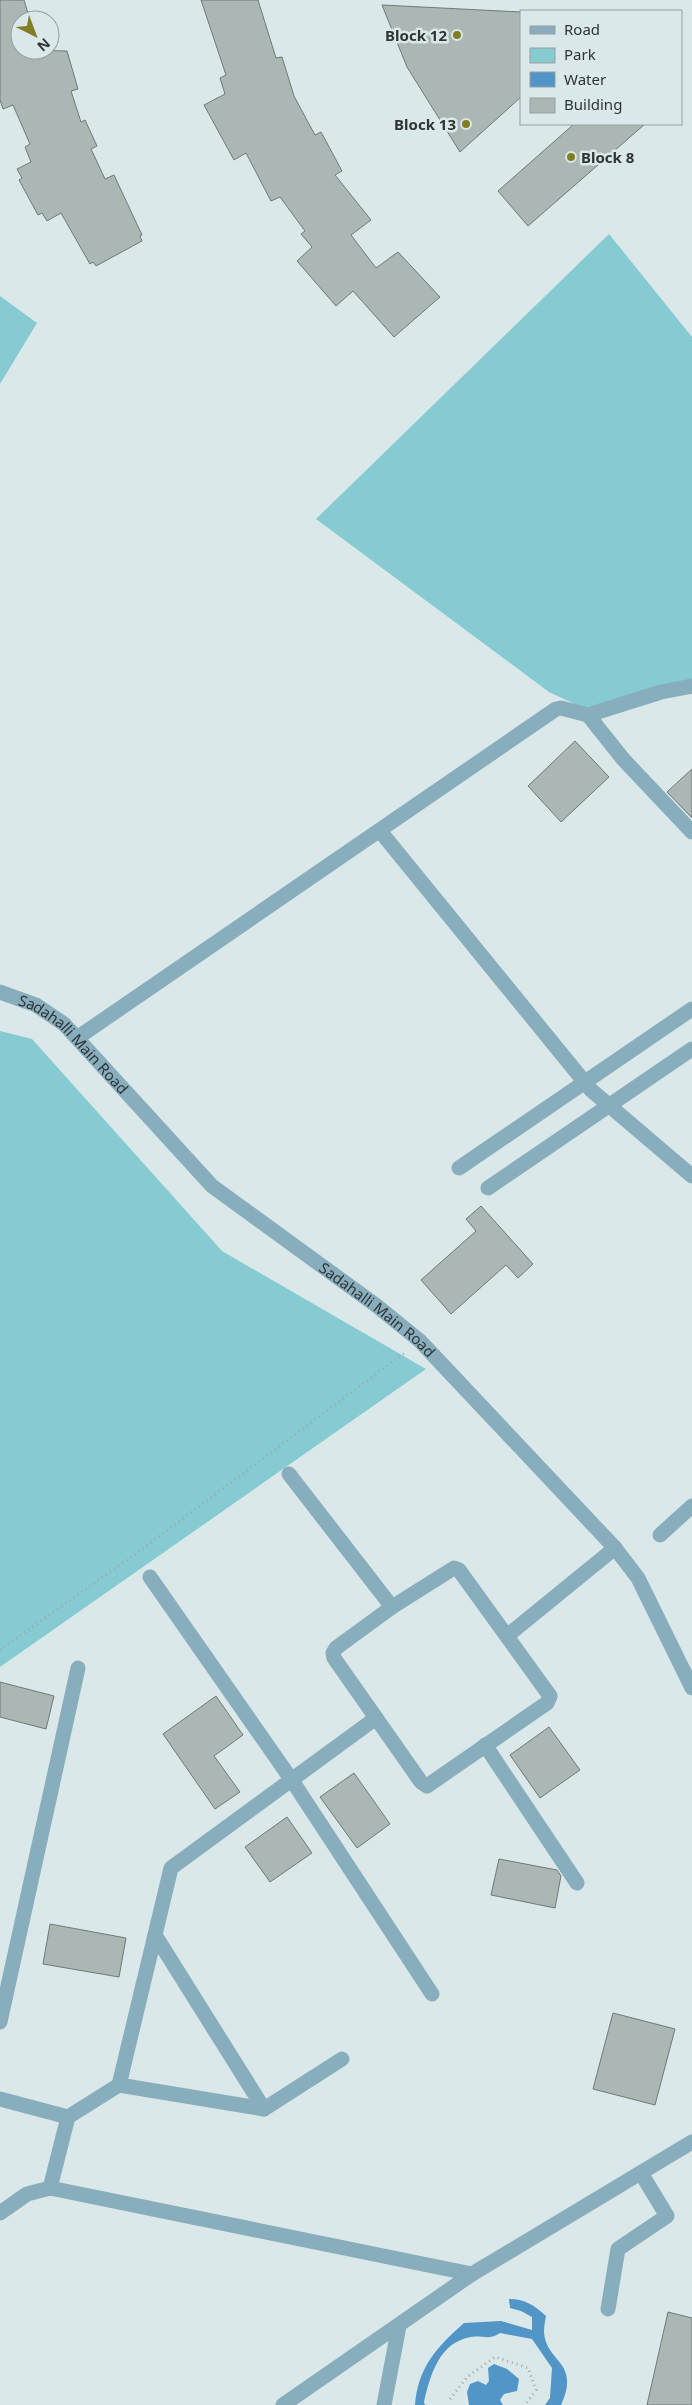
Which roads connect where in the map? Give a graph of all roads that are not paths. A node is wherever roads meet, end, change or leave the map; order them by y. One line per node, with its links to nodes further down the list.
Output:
1 (692, 686): 2 (street)
2 (588, 715): 3 (street); 4 (street)
3 (380, 831): 7 (street); 9 (street)
4 (692, 832)
5 (0, 992): 7 (street, Sadahalli Main Road)
6 (692, 1009): 9 (street)
7 (77, 1038): 17 (street, Sadahalli Main Road)
8 (692, 1049): 10 (street)
9 (585, 1082): 10 (street); 11 (street)
10 (609, 1106): 12 (street); 13 (street)
11 (459, 1168)
12 (692, 1176)
13 (488, 1188)
14 (289, 1474): 19 (street)
15 (692, 1506): 16 (street)
16 (660, 1534)
17 (615, 1548): 20 (street); 22 (street, Sadahalli Main Road)
18 (150, 1577): 25 (street)
19 (392, 1607): 20 (street); 23 (street)
20 (507, 1636): 24 (street)
21 (78, 1668): 29 (street)
22 (692, 1688)
23 (376, 1718): 24 (street); 25 (street)
24 (485, 1745): 26 (street)
25 (291, 1779): 27 (street); 28 (street)
26 (578, 1883)
27 (154, 1935): 31 (street); 33 (street)
28 (432, 1994)
29 (0, 2022)
30 (342, 2058): 33 (street)
31 (118, 2085): 33 (street); 34 (street)
32 (0, 2099): 34 (street)
33 (264, 2109)
34 (68, 2117): 37 (street)
35 (692, 2142): 36 (street)
36 (641, 2173): 39 (street); 40 (street)
37 (50, 2188): 38 (street); 39 (street)
38 (0, 2213)
39 (472, 2274): 41 (street)
40 (608, 2309)
41 (399, 2326): 42 (street); 43 (street)
42 (283, 2405)
43 (384, 2405)

